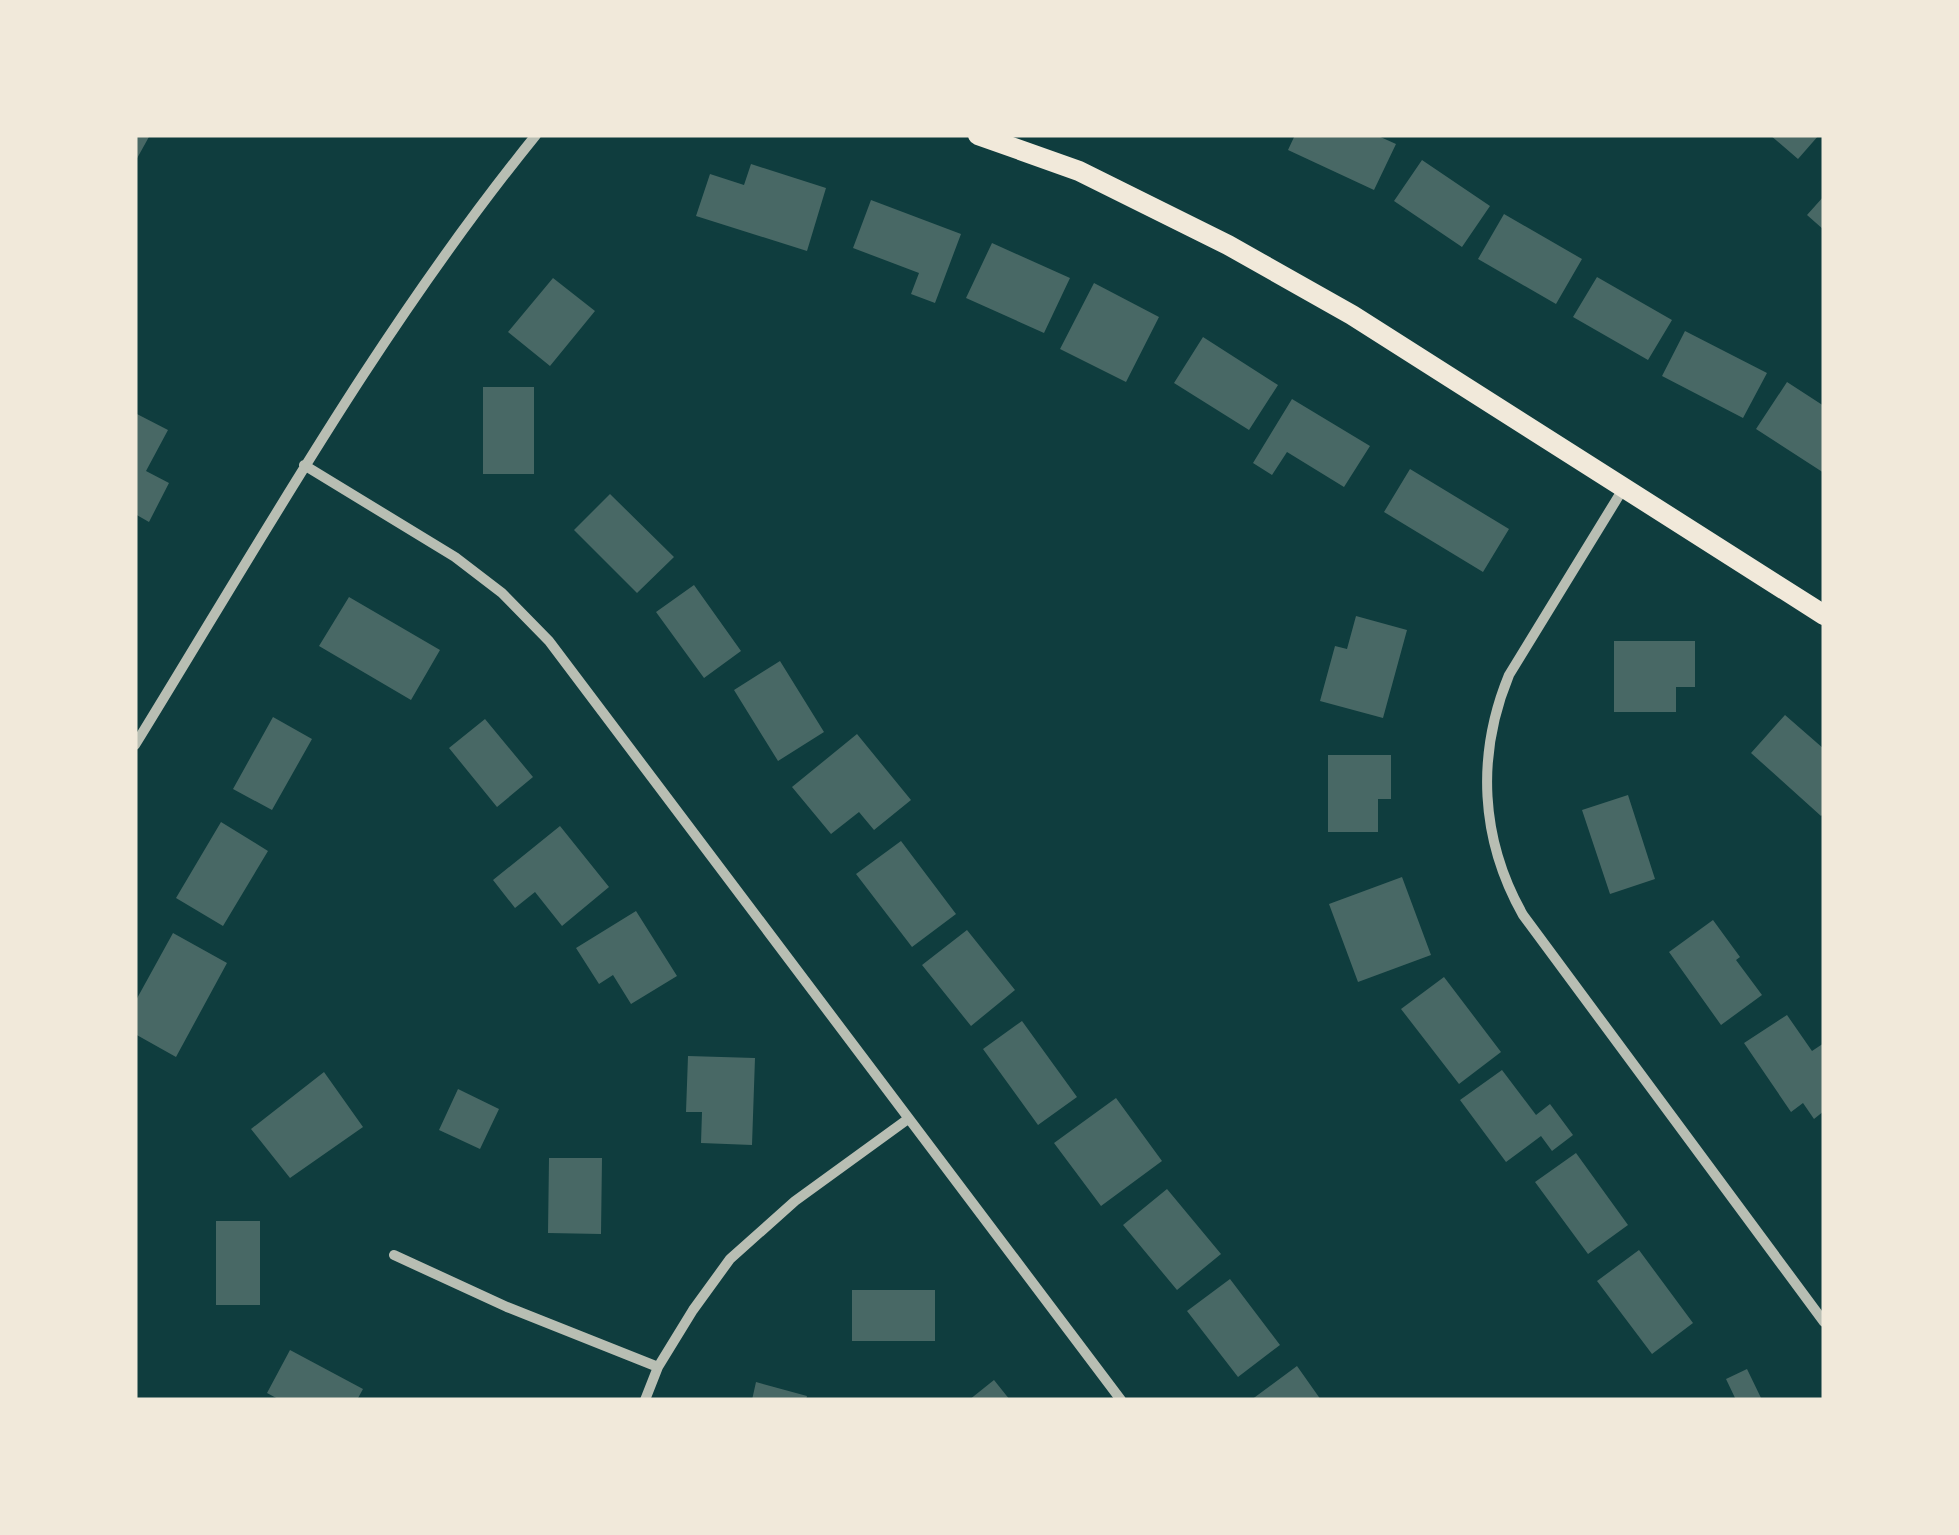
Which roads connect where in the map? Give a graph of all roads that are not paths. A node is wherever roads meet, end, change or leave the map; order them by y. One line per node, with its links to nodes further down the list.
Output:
1 (536, 135): 3 (street)
2 (978, 135): 4 (main road)
3 (304, 465): 6 (street); 7 (street)
4 (1623, 488): 5 (main road); 9 (street)
5 (1824, 615)
6 (135, 744)
7 (908, 1118): 10 (street); 12 (street)
8 (394, 1255): 10 (street)
9 (1824, 1322)
10 (658, 1367): 11 (street)
11 (645, 1400)
12 (1121, 1400)

